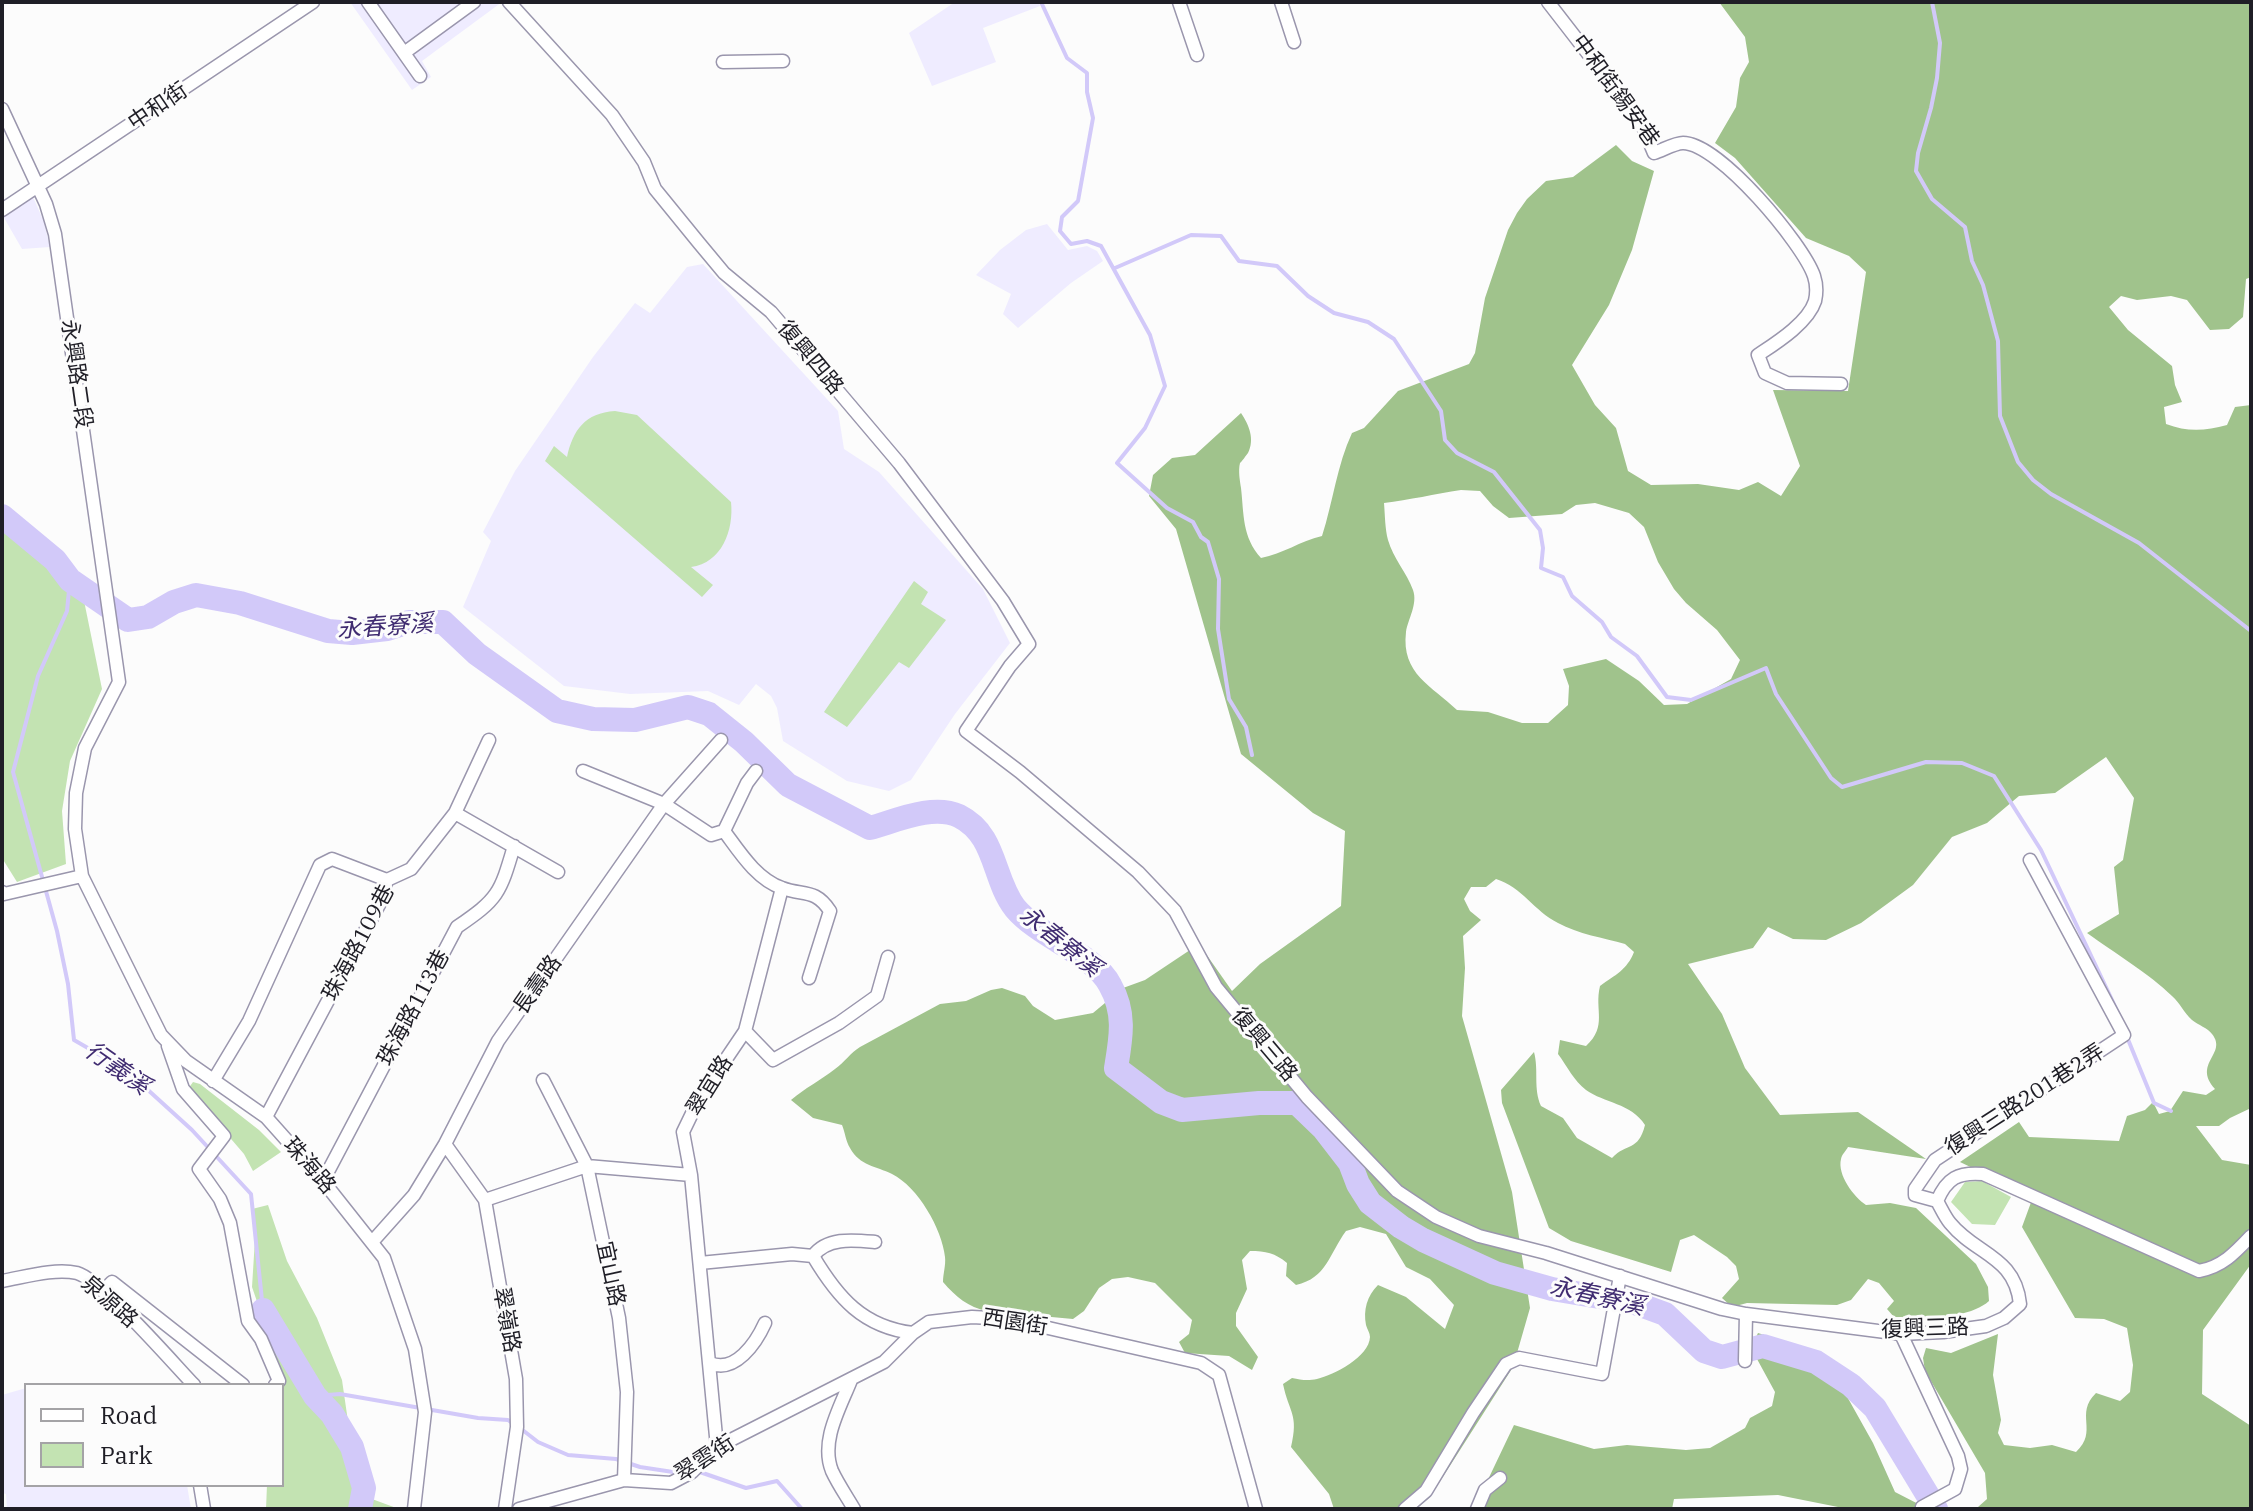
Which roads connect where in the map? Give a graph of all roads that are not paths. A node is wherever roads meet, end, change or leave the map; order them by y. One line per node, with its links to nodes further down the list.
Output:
1 (313, 2): 15 (street, 中和街)
2 (368, 2): 9 (street)
3 (474, 2): 9 (street)
4 (1179, 2): 10 (street)
5 (1281, 2): 8 (street)
6 (1548, 2): 17 (street, 中和街錫安巷)
7 (513, 3): 19 (street, 復興四路)
8 (1294, 42)
9 (404, 53): 13 (street)
10 (1197, 55)
11 (783, 61): 12 (street)
12 (723, 62)
13 (420, 76)
14 (2, 109): 15 (street, 永興路二段)
15 (38, 187): 16 (street, 中和街); 18 (street, 永興路二段)
16 (2, 210)
17 (1841, 384)
18 (111, 621): 30 (street, 珠海路)
19 (966, 731): 52 (street, 復興三路)
20 (489, 740): 25 (street, 珠海路109巷)
21 (721, 740): 24 (street, 長壽路)
22 (583, 771): 24 (street)
23 (756, 771): 26 (street)
24 (664, 804): 26 (street); 41 (street, 長壽路)
25 (455, 813): 27 (street); 31 (street, 珠海路109巷)
26 (724, 831): 32 (street)
27 (514, 846): 29 (street); 44 (street, 珠海路113巷)
28 (2030, 860): 46 (street, 復興三路201巷2弄)
29 (558, 872)
30 (82, 876): 33 (street); 37 (street, 珠海路)
31 (387, 880): 39 (street); 40 (street, 珠海路109巷)
32 (782, 888): 35 (street); 36 (street, 翠宜路)
33 (3, 893)
34 (888, 957): 36 (street)
35 (809, 978)
36 (745, 1031): 43 (street, 翠宜路)
37 (167, 1043): 39 (street, 珠海路); 64 (street)
38 (543, 1080): 42 (street, 宜山路)
39 (213, 1081): 40 (street, 珠海路)
40 (266, 1117): 44 (street, 珠海路)
41 (445, 1144): 45 (street, 翠嶺路); 48 (street, 長壽路)
42 (587, 1166): 43 (street); 45 (street); 67 (street, 宜山路)
43 (691, 1175): 51 (street, 翠宜路)
44 (323, 1181): 48 (street, 珠海路)
45 (485, 1200): 72 (street, 翠嶺路)
46 (1937, 1201): 47 (street); 58 (street, 復興三路)
47 (2251, 1236)
48 (373, 1241): 71 (street, 珠海路)
49 (875, 1242): 50 (street)
50 (813, 1256): 51 (street); 57 (street)
51 (700, 1263): 60 (street, 翠宜路)
52 (1620, 1276): 55 (street, 復興三路); 76 (street)
53 (2, 1281): 54 (street, 泉源路)
54 (103, 1291): 62 (street, 泉源路); 63 (street)
55 (1746, 1314): 58 (street, 復興三路); 59 (street)
56 (765, 1323): 60 (street)
57 (913, 1333): 61 (street, 翠雲街); 75 (street, 西園街)
58 (1901, 1334): 69 (street)
59 (1745, 1361)
60 (710, 1363): 65 (street, 翠宜路)
61 (851, 1380): 65 (street, 翠雲街); 74 (street)
62 (192, 1383)
63 (240, 1383)
64 (277, 1383)
65 (717, 1447): 67 (street, 翠雲街)
66 (1500, 1478): 77 (street)
67 (624, 1480): 73 (street, 翠雲街)
68 (200, 1487): 70 (street)
69 (1922, 1507)
70 (204, 1509)
71 (414, 1509)
72 (505, 1509)
73 (519, 1509)
74 (854, 1509)
75 (1256, 1509)
76 (1405, 1509)
77 (1477, 1509)

